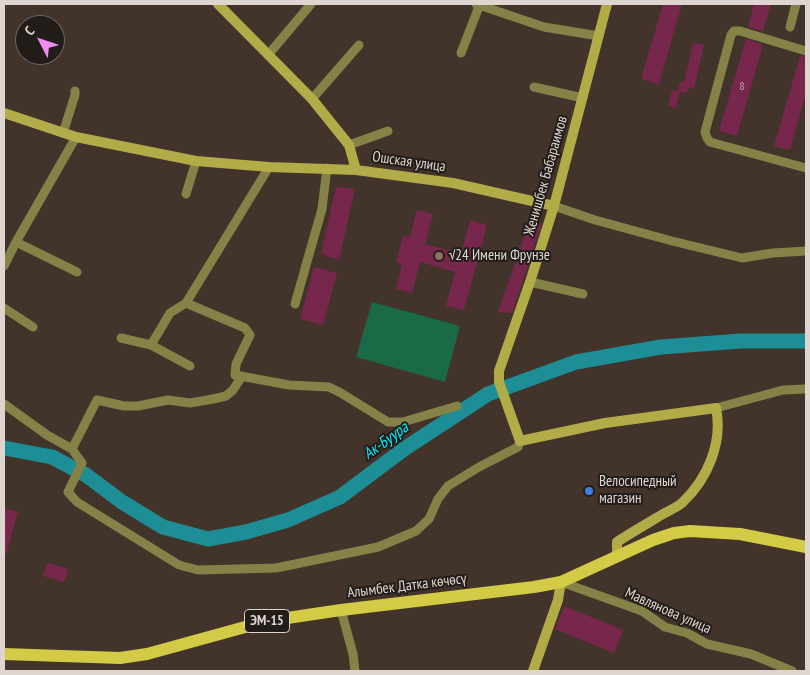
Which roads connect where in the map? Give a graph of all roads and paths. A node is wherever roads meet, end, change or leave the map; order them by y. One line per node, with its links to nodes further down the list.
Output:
1 (218, 4): 11 (street)
2 (311, 4): 11 (street)
3 (478, 4): 7 (street); 10 (street)
4 (607, 4): 7 (street, Женишбек Бабараимов)
5 (796, 4): 6 (street)
6 (790, 27)
7 (599, 36): 14 (street, Женишбек Бабараимов)
8 (359, 45): 15 (street)
9 (806, 51): 22 (street)
10 (461, 52)
11 (268, 55): 15 (street)
12 (534, 87): 14 (street)
13 (75, 91): 18 (street)
14 (583, 98): 27 (street, Женишбек Бабараимов)
15 (312, 99): 20 (street)
16 (4, 113): 18 (street, Ошская улица)
17 (388, 131): 20 (street)
18 (63, 133): 19 (street, Ошская улица)
19 (76, 137): 21 (street, Ошская улица); 28 (street)
20 (349, 145): 25 (street)
21 (196, 161): 23 (street, Ошская улица); 26 (street)
22 (806, 165)
23 (269, 167): 24 (street, Ошская улица); 34 (street)
24 (327, 168): 25 (street, Ошская улица); 35 (street)
25 (356, 170): 27 (street, Ошская улица)
26 (186, 194)
27 (554, 206): 29 (street, Ошская улица); 32 (street, Женишбек Бабараимов)
28 (16, 242): 30 (street); 31 (street)
29 (806, 251)
30 (5, 262)
31 (77, 272)
32 (530, 282): 33 (street); 46 (street, Женишбек Бабараимов)
33 (583, 294)
34 (186, 303): 39 (street); 41 (street)
35 (296, 304)
36 (4, 308): 37 (street)
37 (33, 327)
38 (121, 338): 39 (street)
39 (151, 345): 40 (street)
40 (190, 366)
41 (242, 376): 44 (street); 47 (street)
42 (806, 389): 45 (street)
43 (4, 404): 47 (street)
44 (457, 406)
45 (716, 408): 46 (street); 49 (street)
46 (520, 441): 47 (street)
47 (72, 449)
48 (806, 547): 49 (main road, Алымбек Датка көчөсү)
49 (617, 555): 50 (main road, Алымбек Датка көчөсү)
50 (561, 582): 51 (main road, Алымбек Датка көчөсү / ЭМ-15); 54 (street); 55 (street, Мавлянова улица)
51 (341, 610): 52 (main road, Алымбек Датка көчөсү / ЭМ-15); 53 (street)
52 (4, 654)
53 (355, 671)
54 (533, 671)
55 (792, 671)

